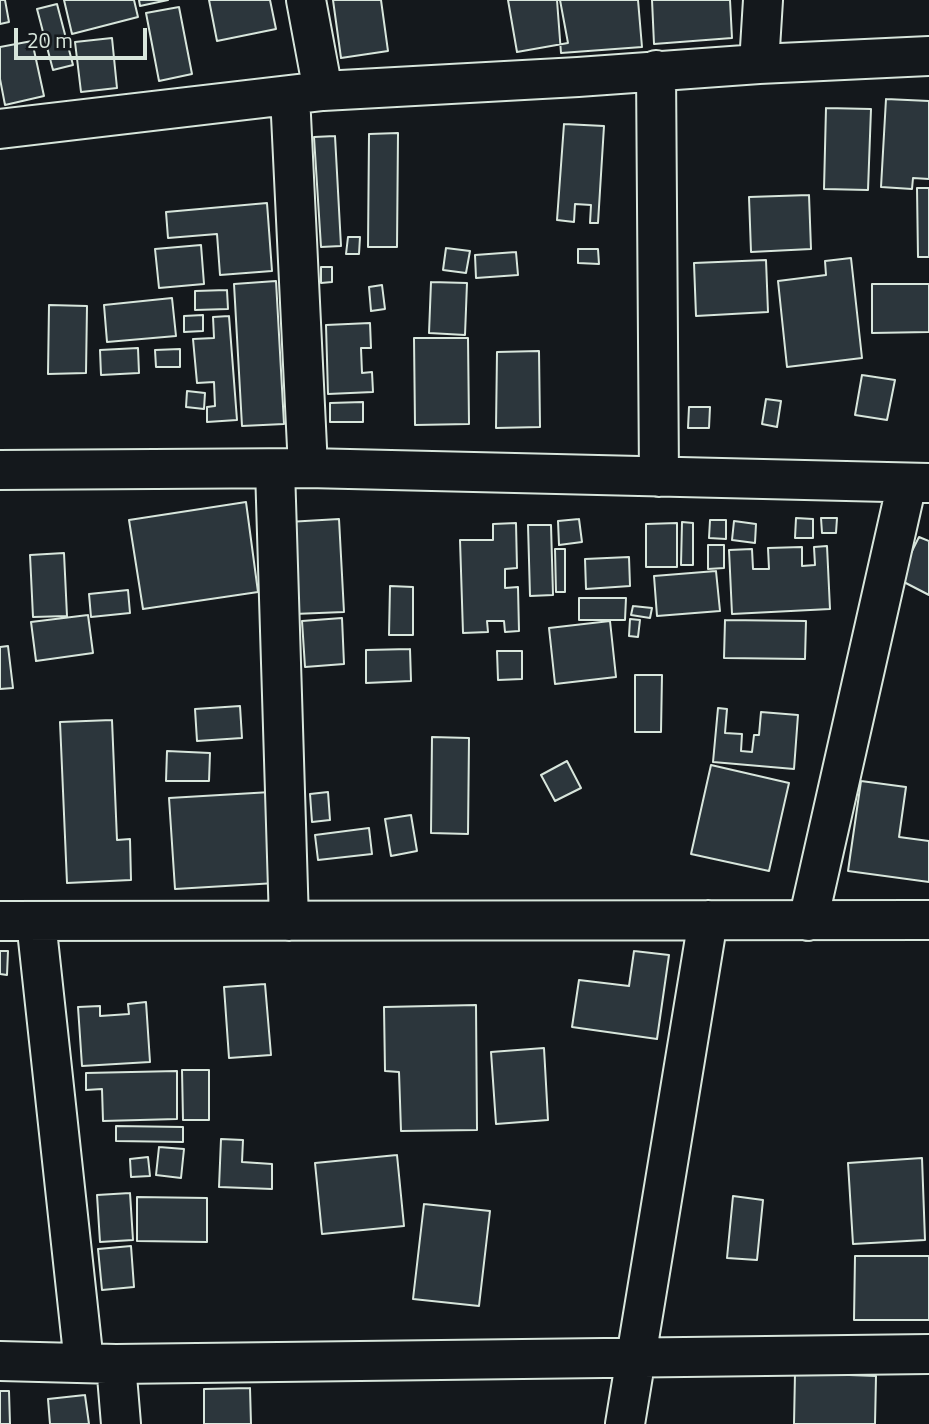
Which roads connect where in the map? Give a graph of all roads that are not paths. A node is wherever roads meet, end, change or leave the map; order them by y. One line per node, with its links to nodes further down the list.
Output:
1 (306, 0): 6 (street)
2 (763, 0): 4 (street)
3 (929, 56): 4 (street)
4 (759, 64): 5 (street)
5 (656, 70): 6 (street); 10 (street)
6 (306, 93): 7 (street); 8 (street)
7 (0, 129)
8 (291, 469): 9 (street); 10 (street); 12 (street)
9 (0, 470)
10 (659, 477): 11 (street)
11 (918, 483): 16 (street)
12 (289, 920): 13 (street); 15 (street)
13 (708, 920): 16 (street); 18 (street)
14 (929, 920): 16 (street)
15 (18, 921): 20 (street)
16 (808, 921)
17 (929, 1354): 18 (street)
18 (636, 1358): 20 (street); 22 (street)
19 (0, 1361): 20 (street)
20 (100, 1363): 21 (street)
21 (121, 1424)
22 (625, 1424)

